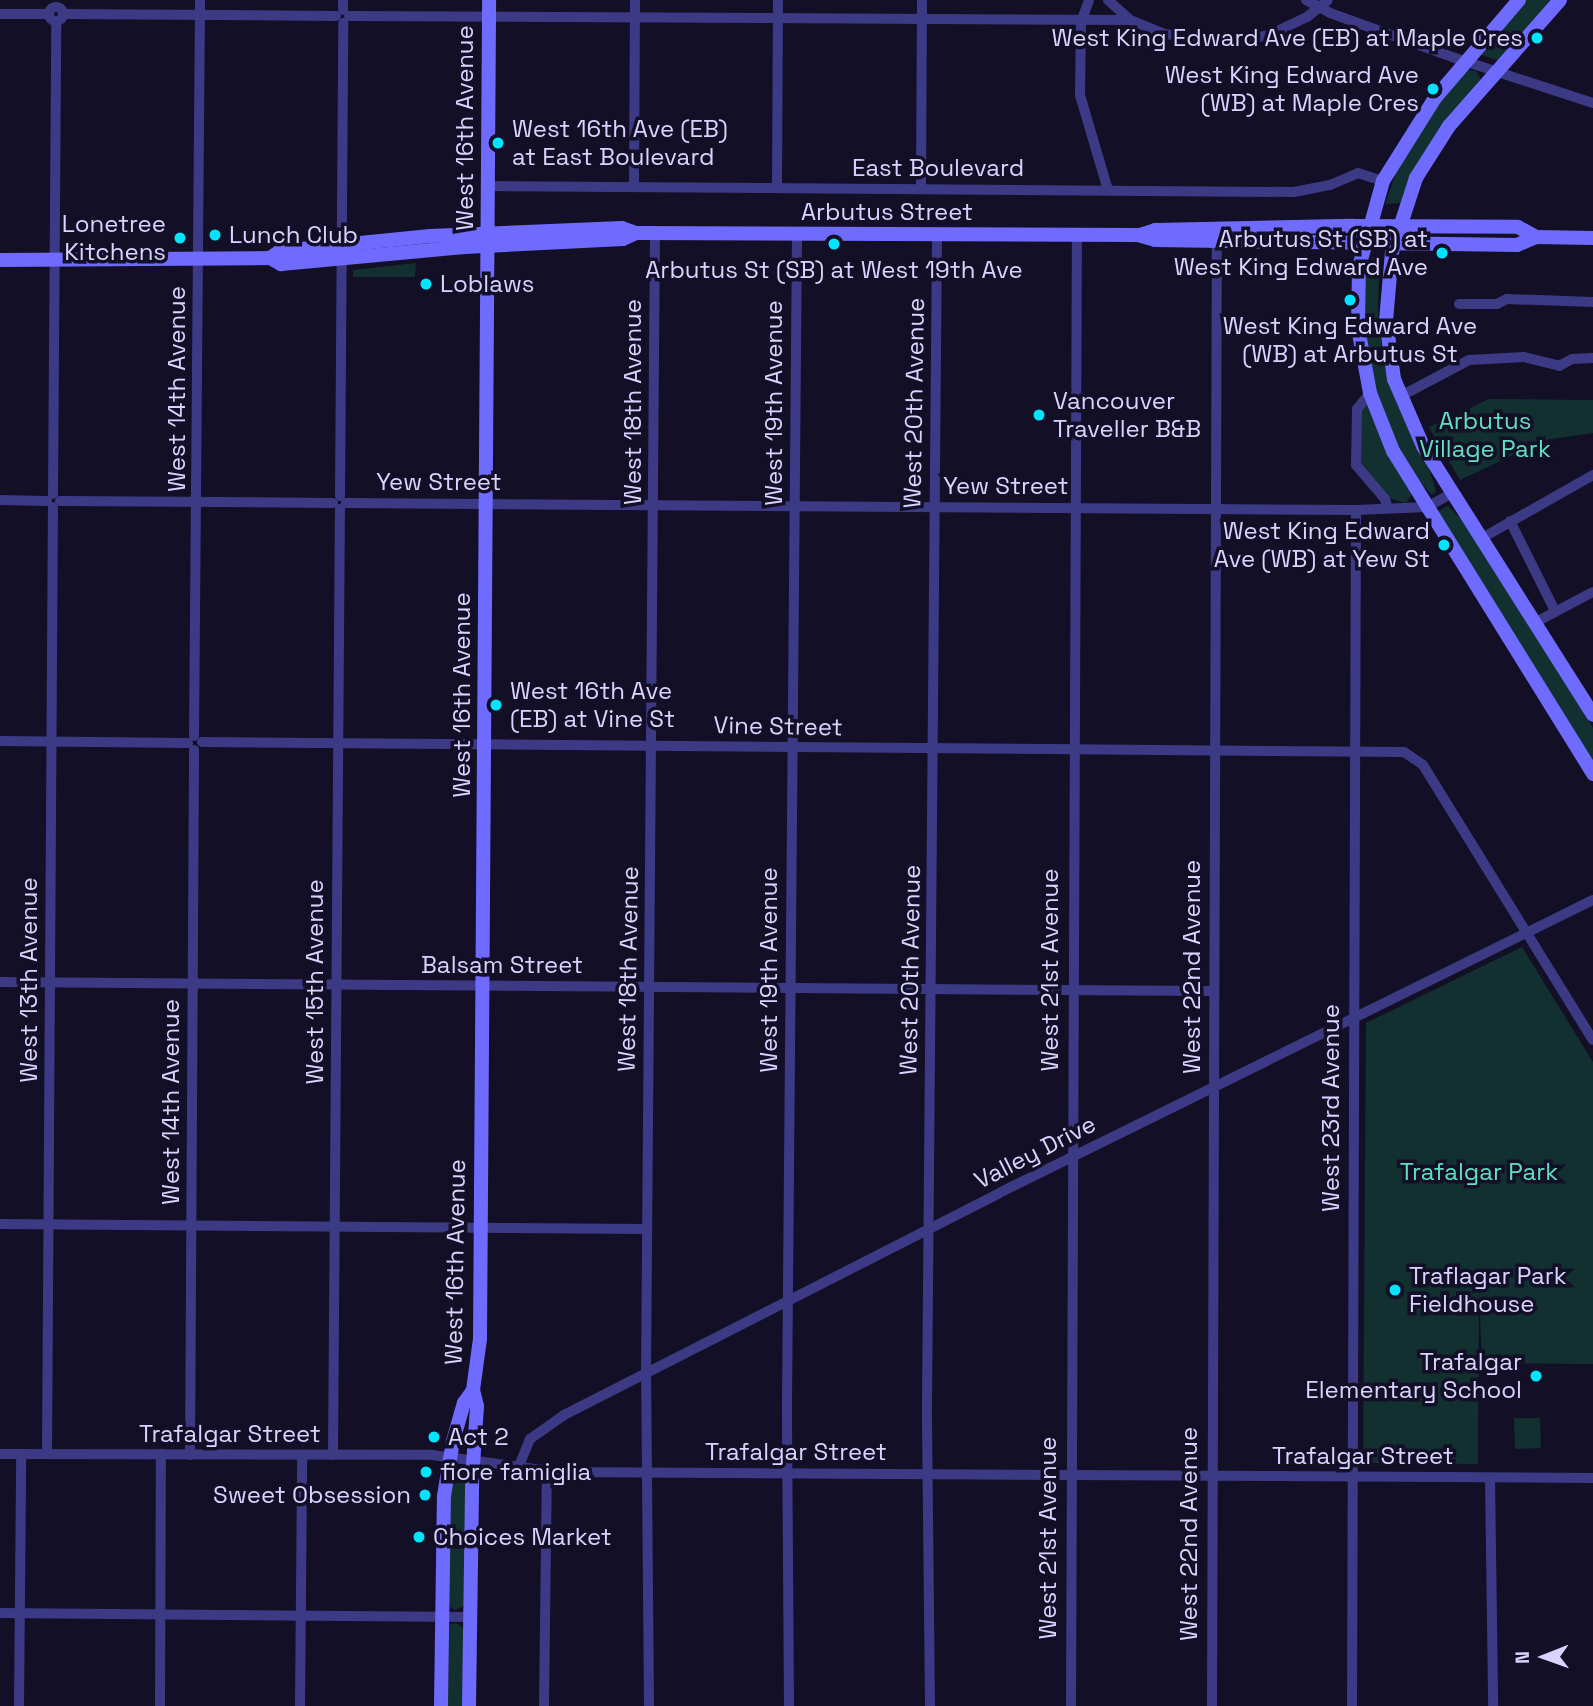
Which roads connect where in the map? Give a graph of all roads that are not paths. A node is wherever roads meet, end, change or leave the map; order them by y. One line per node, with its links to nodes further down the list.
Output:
1 (200, 0): 16 (street, West 14th Avenue)
2 (489, 0): 17 (main road, West 16th Avenue)
3 (635, 0): 18 (street)
4 (778, 0): 19 (street)
5 (922, 0): 20 (street)
6 (1089, 0): 22 (street)
7 (1108, 0): 21 (street)
8 (1306, 0): 12 (street)
9 (1328, 0): 12 (street)
10 (1519, 0): 23 (main road)
11 (1560, 0): 24 (main road)
12 (1318, 9): 21 (street); 23 (street)
13 (56, 11): 15 (street); 16 (street); 45 (street, West 13th Avenue)
14 (343, 13): 16 (street); 17 (street); 43 (street, West 15th Avenue)
15 (0, 14)
16 (200, 15): 46 (street, West 14th Avenue)
17 (489, 17): 18 (street); 27 (main road, West 16th Avenue)
18 (635, 18): 19 (street); 28 (street)
19 (778, 18): 20 (street); 29 (street)
20 (922, 19): 22 (street); 30 (street)
21 (1130, 20): 22 (street)
22 (1081, 22): 31 (street)
23 (1465, 62): 24 (street); 26 (main road)
24 (1498, 72): 25 (street); 32 (main road)
25 (1593, 103)
26 (1383, 181): 31 (street, East Boulevard); 34 (main road)
27 (488, 186): 28 (street, East Boulevard); 40 (main road, West 16th Avenue)
28 (634, 187): 29 (street, East Boulevard)
29 (777, 188): 30 (street, East Boulevard)
30 (921, 189): 31 (street, East Boulevard)
31 (1108, 190)
32 (1399, 226): 34 (main road, Arbutus Street); 39 (main road, Arbutus Street); 42 (main road)
33 (655, 233): 35 (main road, Arbutus Street); 40 (main road, Arbutus Street); 61 (street, West 18th Avenue)
34 (1366, 233): 37 (main road, Arbutus Street); 42 (main road, Arbutus Street); 50 (main road)
35 (797, 234): 36 (main road, Arbutus Street); 62 (street, West 19th Avenue)
36 (937, 234): 38 (main road, Arbutus Street); 63 (street, West 20th Avenue)
37 (1217, 234): 38 (main road, Arbutus Street); 66 (street, West 22nd Avenue)
38 (1077, 235): 64 (street, West 21st Avenue)
39 (1536, 237): 41 (main road, Arbutus Street); 42 (main road, Arbutus Street)
40 (487, 238): 43 (main road, Arbutus Street); 60 (main road, West 16th Avenue)
41 (1593, 238)
42 (1394, 241): 51 (main road)
43 (342, 252): 46 (main road, Arbutus Street); 59 (street, West 15th Avenue)
44 (0, 260): 45 (main road, Arbutus Street)
45 (55, 260): 46 (main road, Arbutus Street); 57 (street, West 13th Avenue)
46 (198, 260): 58 (street, West 14th Avenue)
47 (1593, 302): 48 (street)
48 (1459, 304)
49 (1593, 358): 51 (street)
50 (1370, 393): 65 (main road); 67 (street)
51 (1401, 396): 55 (main road)
52 (1593, 475): 53 (street)
53 (1576, 483): 54 (street); 69 (street)
54 (1593, 483)
55 (1452, 493): 65 (street, Yew Street); 70 (main road)
56 (0, 500): 57 (street, Yew Street)
57 (53, 501): 58 (street, Yew Street); 76 (street, West 13th Avenue)
58 (197, 502): 59 (street, Yew Street); 77 (street, West 14th Avenue)
59 (340, 503): 60 (street, Yew Street); 78 (street, West 15th Avenue)
60 (485, 503): 61 (street, Yew Street); 79 (main road, West 16th Avenue)
61 (653, 505): 62 (street, Yew Street); 80 (street, West 18th Avenue)
62 (794, 505): 63 (street, Yew Street); 81 (street, West 19th Avenue)
63 (934, 506): 64 (street, Yew Street); 82 (street, West 20th Avenue)
64 (1075, 507): 66 (street, Yew Street); 83 (street, West 21st Avenue)
65 (1427, 507): 67 (street, Yew Street); 86 (main road)
66 (1216, 508): 68 (street, Yew Street); 84 (street, West 22nd Avenue)
67 (1388, 509): 68 (street, Yew Street)
68 (1356, 510): 85 (street, West 23rd Avenue)
69 (1510, 521): 70 (street); 72 (street)
70 (1482, 538): 73 (main road)
71 (1593, 592): 72 (street)
72 (1555, 611): 73 (street)
73 (1535, 622): 74 (main road)
74 (1593, 715)
75 (0, 741): 76 (street, Vine Street)
76 (51, 741): 77 (street, Vine Street); 90 (street, West 13th Avenue)
77 (194, 743): 78 (street, Vine Street); 91 (street, West 14th Avenue)
78 (338, 744): 79 (street, Vine Street); 92 (street, West 15th Avenue)
79 (484, 745): 80 (street, Vine Street); 93 (main road, West 16th Avenue)
80 (651, 746): 81 (street, Vine Street); 94 (street, West 18th Avenue)
81 (792, 747): 82 (street, Vine Street); 95 (street, West 19th Avenue)
82 (933, 748): 83 (street, Vine Street); 96 (street, West 20th Avenue)
83 (1073, 749): 84 (street, Vine Street); 97 (street, West 21st Avenue)
84 (1214, 750): 85 (street, Vine Street); 98 (street, West 22nd Avenue)
85 (1354, 750): 88 (street, Vine Street); 99 (street, West 23rd Avenue)
86 (1593, 774)
87 (1593, 900): 88 (street, Valley Drive)
88 (1526, 933): 99 (street, Valley Drive); 100 (street, Vine Street)
89 (0, 982): 90 (street, Balsam Street)
90 (50, 983): 91 (street, Balsam Street); 104 (street, West 13th Avenue)
91 (193, 984): 92 (street, Balsam Street); 105 (street, West 14th Avenue)
92 (336, 985): 93 (street, Balsam Street); 106 (street, West 15th Avenue)
93 (482, 986): 94 (street, Balsam Street); 107 (main road, West 16th Avenue)
94 (649, 986): 95 (street, Balsam Street); 108 (street, West 18th Avenue)
95 (790, 988): 96 (street, Balsam Street); 110 (street, West 19th Avenue)
96 (930, 988): 97 (street, Balsam Street); 109 (street, West 20th Avenue)
97 (1072, 989): 98 (street, Balsam Street); 102 (street, West 21st Avenue)
98 (1213, 990): 101 (street, West 22nd Avenue)
99 (1352, 1019): 101 (street, Valley Drive); 129 (street, West 23rd Avenue)
100 (1593, 1040)
101 (1212, 1088): 102 (street, Valley Drive); 128 (street, West 22nd Avenue)
102 (1070, 1157): 109 (street, Valley Drive); 127 (street, West 21st Avenue)
103 (0, 1224): 104 (street)
104 (48, 1224): 105 (street); 115 (street, West 13th Avenue)
105 (191, 1225): 106 (street); 117 (street, West 14th Avenue)
106 (334, 1226): 107 (street); 119 (street, West 15th Avenue)
107 (480, 1227): 108 (street); 112 (main road, West 16th Avenue)
108 (647, 1229): 111 (street, West 18th Avenue)
109 (928, 1230): 110 (street, Valley Drive); 126 (street, West 20th Avenue)
110 (788, 1301): 111 (street, Valley Drive); 125 (street, West 19th Avenue)
111 (646, 1375): 122 (street, Valley Drive); 124 (street, West 18th Avenue)
112 (473, 1390): 120 (main road, West 16th Avenue); 121 (main road, West 16th Avenue)
113 (0, 1454): 114 (street, Trafalgar Street)
114 (21, 1454): 115 (street, Trafalgar Street); 133 (street)
115 (47, 1454): 116 (street, Trafalgar Street)
116 (161, 1454): 117 (street, Trafalgar Street); 134 (street)
117 (190, 1455): 118 (street, Trafalgar Street)
118 (302, 1455): 119 (street, Trafalgar Street); 135 (street)
119 (333, 1455): 120 (street, Trafalgar Street)
120 (450, 1457): 121 (street, Trafalgar Street); 136 (main road, West 16th Avenue)
121 (473, 1460): 122 (street, Trafalgar Street); 137 (main road, West 16th Avenue)
122 (519, 1466): 123 (street, Trafalgar Street)
123 (547, 1472): 124 (street, Trafalgar Street); 143 (street)
124 (646, 1472): 125 (street, Trafalgar Street); 144 (street, West 18th Avenue)
125 (786, 1472): 126 (street, Trafalgar Street); 145 (street, West 19th Avenue)
126 (927, 1474): 127 (street, Trafalgar Street); 146 (street, West 20th Avenue)
127 (1068, 1474): 128 (street, Trafalgar Street); 147 (street, West 21st Avenue)
128 (1209, 1476): 129 (street, Trafalgar Street); 148 (street, West 22nd Avenue)
129 (1350, 1477): 130 (street, Trafalgar Street); 149 (street, West 23rd Avenue)
130 (1490, 1478): 131 (street, Trafalgar Street); 150 (street)
131 (1593, 1478)
132 (0, 1613): 133 (street)
133 (19, 1613): 134 (street); 138 (street)
134 (160, 1615): 135 (street); 139 (street)
135 (301, 1616): 136 (street); 140 (street)
136 (441, 1617): 137 (street); 141 (main road, West 16th Avenue)
137 (470, 1617): 142 (main road, West 16th Avenue)
138 (19, 1706)
139 (160, 1706)
140 (300, 1706)
141 (441, 1706)
142 (469, 1706)
143 (544, 1706)
144 (649, 1706)
145 (789, 1706)
146 (930, 1706)
147 (1071, 1706)
148 (1212, 1706)
149 (1352, 1706)
150 (1493, 1706)

